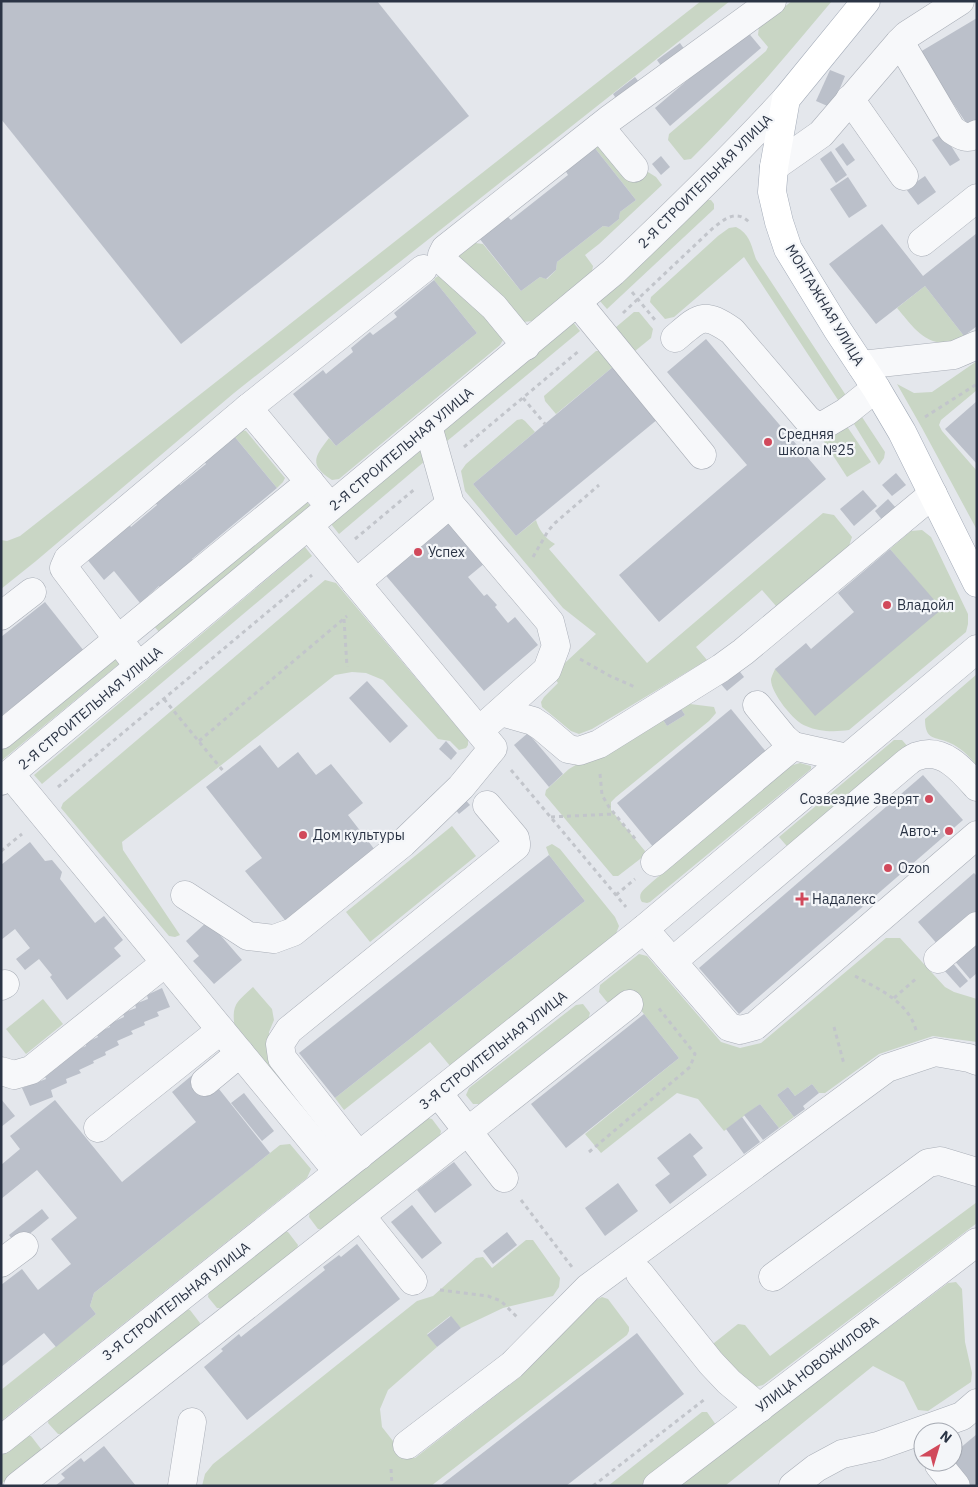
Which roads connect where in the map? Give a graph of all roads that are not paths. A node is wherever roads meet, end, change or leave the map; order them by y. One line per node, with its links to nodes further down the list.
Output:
1 (772, 1): 7 (street)
2 (866, 1): 5 (main road, МОНТАЖНАЯ УЛИЦА)
3 (960, 1): 4 (street)
4 (900, 42): 6 (street); 8 (street)
5 (786, 99): 9 (main road, МОНТАЖНАЯ УЛИЦА); 15 (street, 2-Я СТРОИТЕЛЬНАЯ УЛИЦА)
6 (850, 99): 9 (street); 11 (street)
7 (600, 127): 10 (street); 18 (street)
8 (977, 134)
9 (774, 167): 19 (main road, МОНТАЖНАЯ УЛИЦА)
10 (634, 168)
11 (904, 176)
12 (977, 198): 13 (street)
13 (922, 242)
14 (423, 269): 21 (street)
15 (577, 302): 18 (street, 2-Я СТРОИТЕЛЬНАЯ УЛИЦА); 23 (street)
16 (666, 329): 20 (street)
17 (977, 344): 19 (street)
18 (526, 346): 22 (street, 2-Я СТРОИТЕЛЬНАЯ УЛИЦА)
19 (861, 365): 20 (main road, МОНТАЖНАЯ УЛИЦА)
20 (876, 388): 25 (main road, МОНТАЖНАЯ УЛИЦА)
21 (248, 408): 24 (street); 33 (street)
22 (428, 426): 26 (street); 27 (street, 2-Я СТРОИТЕЛЬНАЯ УЛИЦА)
23 (702, 455)
24 (310, 482): 27 (street); 33 (street)
25 (933, 494): 29 (main road, МОНТАЖНАЯ УЛИЦА); 37 (street)
26 (450, 504): 30 (street); 37 (street)
27 (331, 507): 28 (street, 2-Я СТРОИТЕЛЬНАЯ УЛИЦА)
28 (309, 526): 30 (street); 35 (street, 2-Я СТРОИТЕЛЬНАЯ УЛИЦА)
29 (977, 583)
30 (362, 590): 39 (street)
31 (32, 592): 32 (street)
32 (1, 616)
33 (118, 639): 35 (street); 38 (street)
34 (977, 649): 41 (street, 3-Я СТРОИТЕЛЬНАЯ УЛИЦА)
35 (139, 667): 42 (street, 2-Я СТРОИТЕЛЬНАЯ УЛИЦА)
36 (757, 704): 40 (street)
37 (501, 712): 39 (street)
38 (1, 735)
39 (486, 739): 47 (street)
40 (793, 746): 41 (street); 46 (street)
41 (847, 758): 49 (street, 3-Я СТРОИТЕЛЬНАЯ УЛИЦА)
42 (6, 778): 51 (street)
43 (977, 787): 50 (street)
44 (487, 805): 62 (street)
45 (977, 835): 50 (street)
46 (647, 869)
47 (185, 895)
48 (977, 926): 52 (street)
49 (644, 929): 50 (street); 59 (street, 3-Я СТРОИТЕЛЬНАЯ УЛИЦА)
50 (673, 961)
51 (165, 963): 54 (street); 57 (street)
52 (930, 966)
53 (629, 1004): 61 (street)
54 (221, 1030): 55 (street); 60 (street)
55 (240, 1053): 58 (street); 62 (street)
56 (977, 1061): 76 (street)
57 (1, 1071)
58 (205, 1082)
59 (438, 1093): 61 (street); 62 (street, 3-Я СТРОИТЕЛЬНАЯ УЛИЦА)
60 (98, 1128)
61 (467, 1132): 64 (street); 65 (street)
62 (348, 1164): 75 (street, 3-Я СТРОИТЕЛЬНАЯ УЛИЦА)
63 (977, 1172): 70 (street)
64 (504, 1178)
65 (361, 1216): 71 (street); 78 (street)
66 (977, 1242): 72 (street, УЛИЦА НОВОЖИЛОВА)
67 (24, 1246): 68 (street)
68 (1, 1263)
69 (640, 1274): 72 (street)
70 (773, 1277)
71 (413, 1281)
72 (760, 1408): 80 (street, УЛИЦА НОВОЖИЛОВА)
73 (964, 1417): 81 (street)
74 (192, 1422): 79 (street)
75 (1, 1440)
76 (407, 1445)
77 (941, 1472): 82 (street)
78 (18, 1486)
79 (182, 1486)
80 (657, 1486)
81 (793, 1486)
82 (956, 1486)

